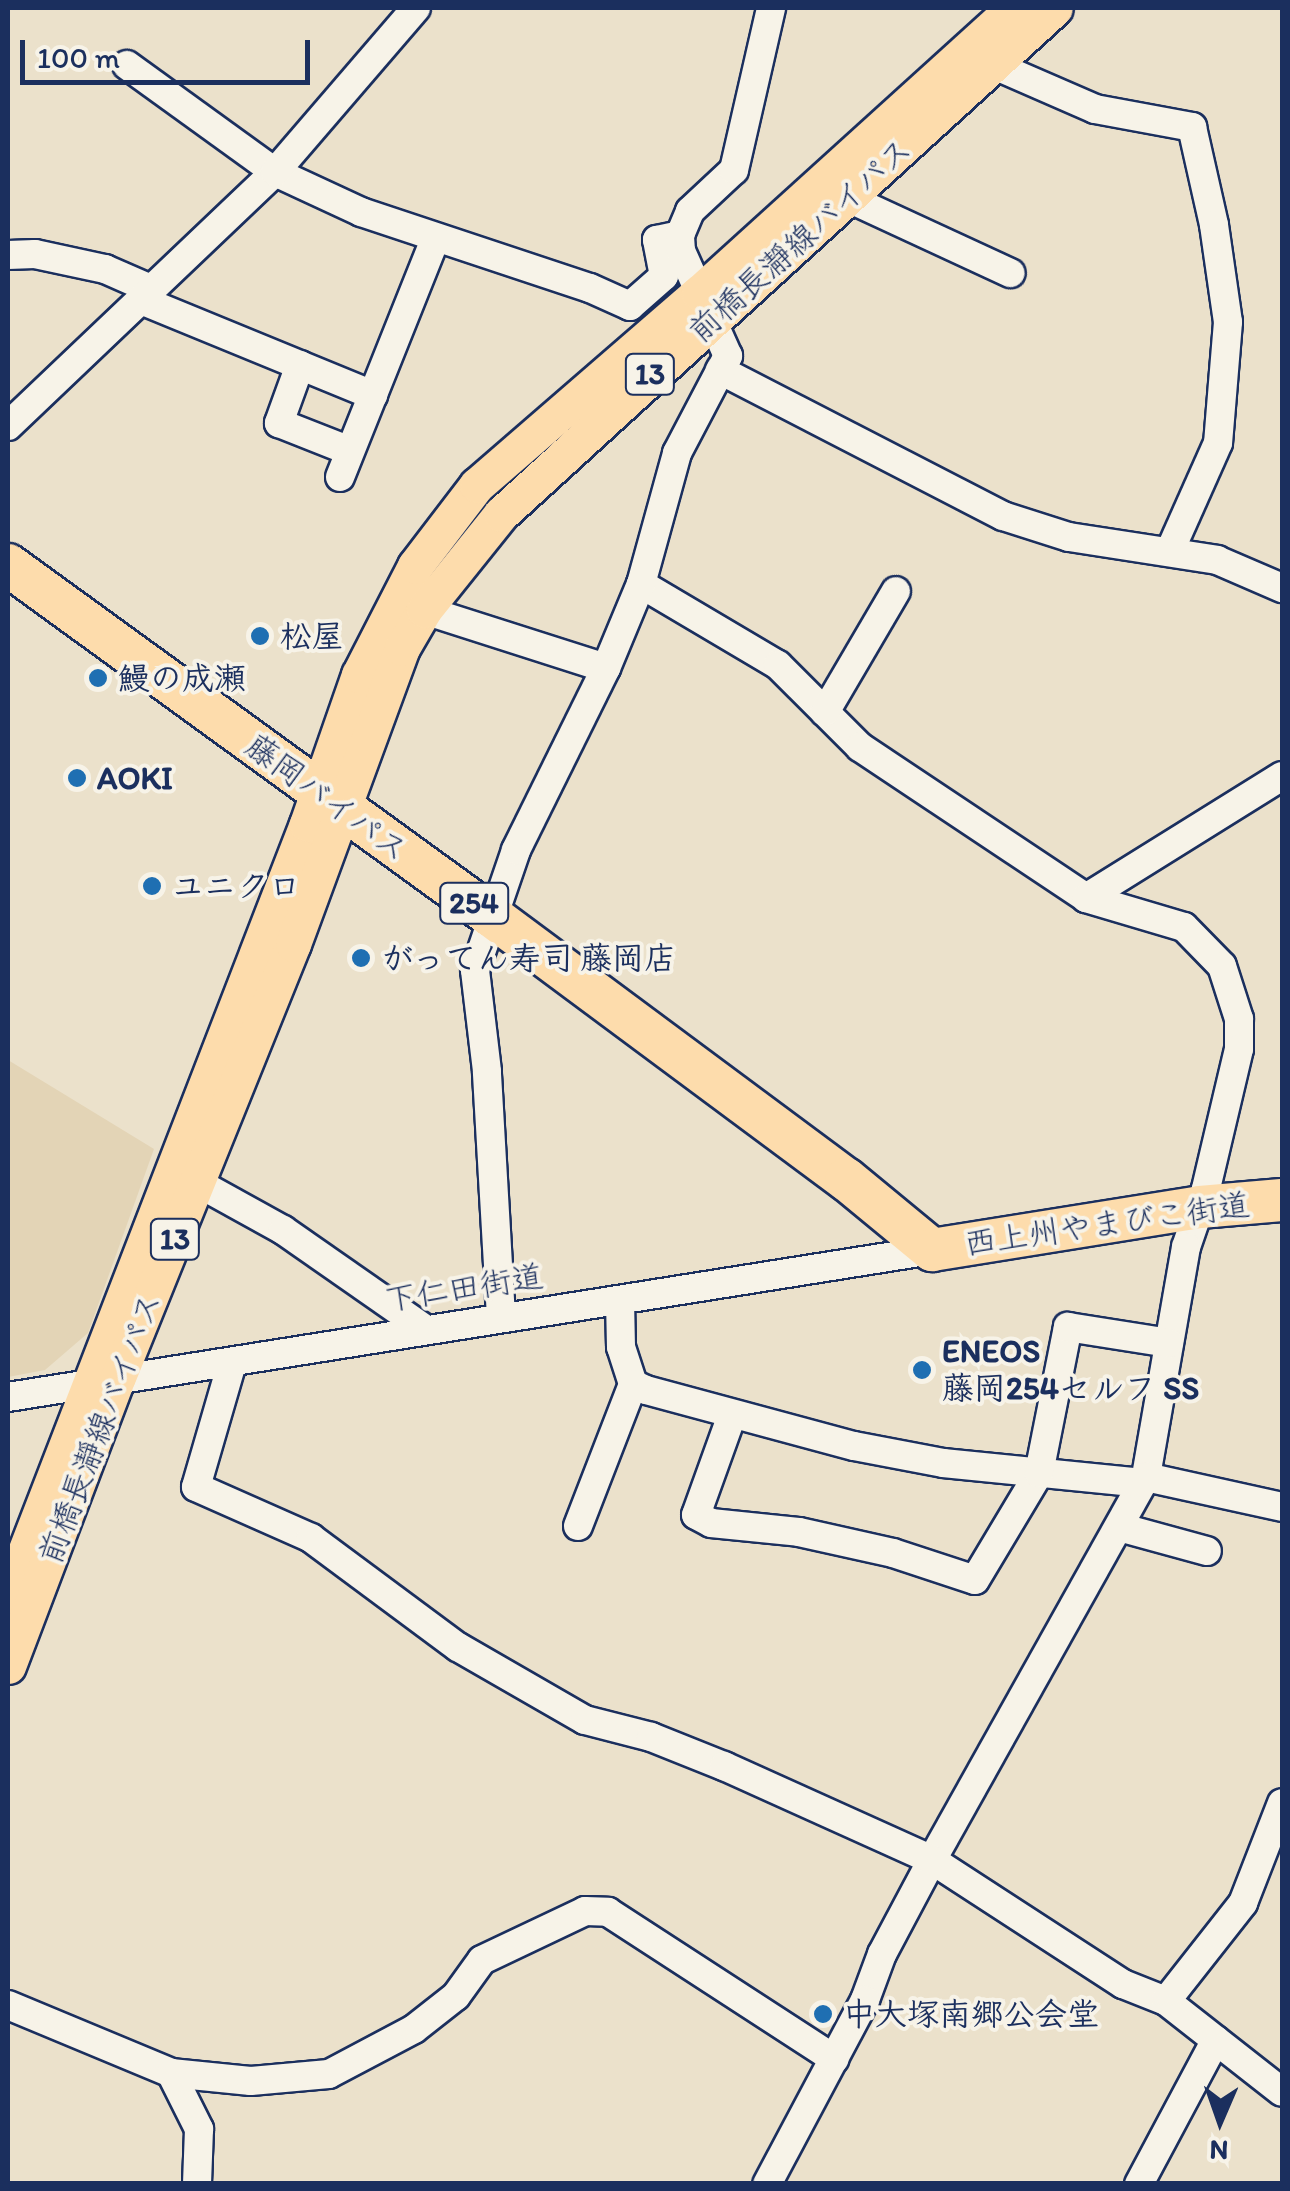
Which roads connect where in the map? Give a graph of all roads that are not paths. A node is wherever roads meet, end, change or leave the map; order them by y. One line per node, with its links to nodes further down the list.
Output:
1 (416, 8): 7 (street)
2 (771, 8): 9 (street)
3 (1012, 8): 14 (main road, 前橋長瀞線バイパス / 13)
4 (1056, 8): 6 (main road, 前橋長瀞線バイパス / 13)
5 (128, 65): 7 (street)
6 (994, 66): 8 (main road, 前橋長瀞線バイパス / 13); 19 (street)
7 (275, 172): 10 (street); 13 (street)
8 (848, 198): 12 (street); 14 (main road, 前橋長瀞線バイパス / 13)
9 (680, 235): 10 (street); 14 (street)
10 (435, 239): 17 (street)
11 (8, 256): 13 (street)
12 (1010, 274)
13 (147, 295): 15 (street); 18 (street)
14 (705, 306): 16 (street); 24 (main road, 前橋長瀞線バイパス / 13); 28 (main road, 前橋長瀞線バイパス / 13)
15 (300, 365): 17 (street); 17 (street)
16 (720, 370): 19 (street); 21 (street)
17 (374, 395)
18 (8, 426)
19 (1170, 551): 22 (street)
20 (8, 566): 28 (highway, 藤岡バイパス / 254)
21 (641, 584): 25 (street); 26 (street)
22 (1282, 588)
23 (896, 592): 26 (street)
24 (424, 610): 25 (street); 28 (main road, 前橋長瀞線バイパス / 13)
25 (606, 668): 30 (street)
26 (825, 712): 29 (street)
27 (1282, 776): 29 (street)
28 (330, 802): 30 (highway, 藤岡バイパス / 254); 31 (main road, 前橋長瀞線バイパス / 13); 40 (main road, 前橋長瀞線バイパス / 13)
29 (1086, 898): 33 (street)
30 (490, 914): 34 (highway, 藤岡バイパス / 254); 36 (street)
31 (198, 1183): 37 (street); 40 (main road, 前橋長瀞線バイパス / 13)
32 (1282, 1200): 33 (highway, 西上州やまびこ街道)
33 (1200, 1208): 34 (highway, 西上州やまびこ街道); 38 (street)
34 (932, 1250): 35 (street, 下仁田街道)
35 (620, 1300): 36 (street, 下仁田街道); 41 (street)
36 (501, 1317): 37 (street, 下仁田街道)
37 (425, 1329): 39 (street, 下仁田街道)
38 (1169, 1343): 44 (street); 45 (street)
39 (232, 1362): 40 (street, 下仁田街道); 53 (street)
40 (102, 1380): 42 (street, 下仁田街道); 50 (main road, 前橋長瀞線バイパス / 13); 51 (main road, 前橋長瀞線バイパス / 13)
41 (633, 1384): 43 (street); 47 (street)
42 (8, 1397)
43 (732, 1415): 44 (street); 44 (street)
44 (1039, 1473): 45 (street)
45 (1144, 1480): 46 (street); 48 (street)
46 (1282, 1507)
47 (578, 1526)
48 (1119, 1527): 49 (street); 53 (street)
49 (1208, 1550)
50 (8, 1596)
51 (8, 1666)
52 (1282, 1803): 54 (street)
53 (932, 1860): 54 (street); 57 (street)
54 (1166, 2000): 56 (street)
55 (8, 2005): 58 (street)
56 (1216, 2040): 59 (street); 62 (street)
57 (834, 2059): 58 (street); 60 (street)
58 (171, 2073): 61 (street)
59 (1282, 2092)
60 (773, 2181)
61 (197, 2184)
62 (1139, 2184)

